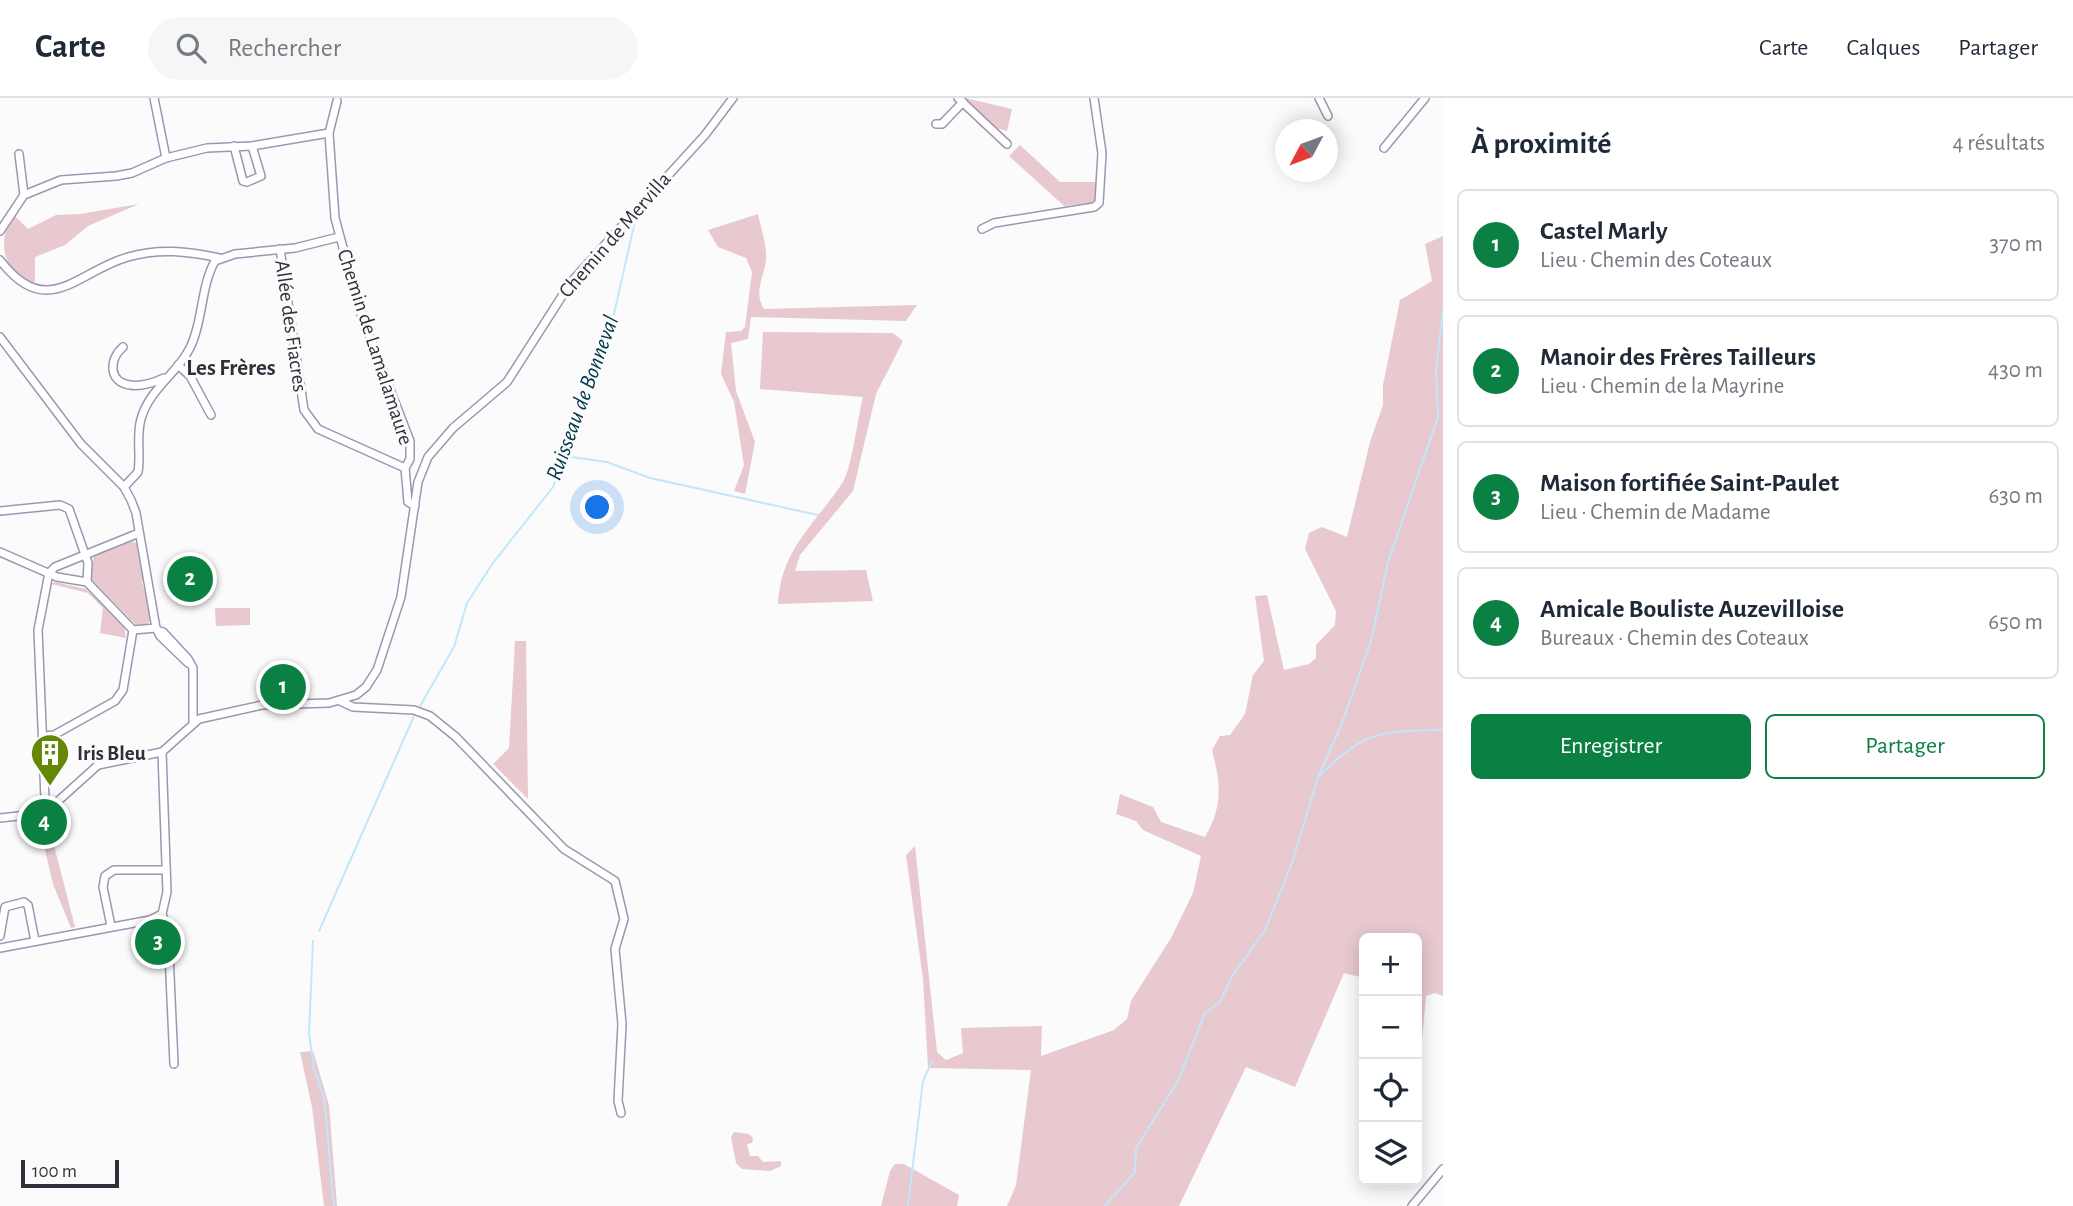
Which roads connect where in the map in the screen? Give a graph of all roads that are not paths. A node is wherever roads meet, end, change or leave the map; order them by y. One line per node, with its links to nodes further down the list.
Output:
1 (154, 98): 16 (street)
2 (733, 98): 31 (street, Chemin de Mervilla)
3 (1094, 98): 18 (street)
4 (1319, 98): 8 (street)
5 (1425, 98): 14 (street)
6 (960, 100): 9 (street); 11 (street)
7 (337, 101): 10 (street, Chemin de Lamalamaure)
8 (1328, 116)
9 (936, 124)
10 (329, 132): 13 (street); 20 (street, Chemin de Lamalamaure)
11 (1007, 144)
12 (234, 146): 13 (street); 13 (street); 16 (street)
13 (252, 146)
14 (1384, 148)
15 (19, 154): 17 (street)
16 (166, 158): 17 (street)
17 (24, 195): 19 (street)
18 (982, 229)
19 (0, 231)
20 (339, 237): 21 (street); 29 (street, Chemin de Lamalamaure)
21 (280, 249): 22 (street); 29 (street, Allée des Fiacres)
22 (219, 258): 23 (street); 26 (street)
23 (0, 260)
24 (0, 337): 30 (street)
25 (123, 347): 27 (street)
26 (178, 365): 27 (street); 28 (street)
27 (167, 377): 30 (street)
28 (211, 415)
29 (405, 468): 31 (street, Chemin de Lamalamaure)
30 (124, 486): 33 (street)
31 (415, 506): 40 (street)
32 (0, 511): 35 (street)
33 (139, 533): 35 (street); 39 (street)
34 (0, 552): 36 (street)
35 (84, 554): 36 (street); 37 (street)
36 (49, 573): 37 (street); 42 (street)
37 (87, 582): 38 (street)
38 (133, 630): 39 (street); 42 (street)
39 (158, 630): 41 (street)
40 (340, 701): 41 (street); 53 (street)
41 (193, 723): 43 (street)
42 (44, 736): 44 (street)
43 (162, 752): 44 (street); 46 (street)
44 (49, 807): 45 (street)
45 (0, 818)
46 (166, 870): 47 (street); 48 (street)
47 (162, 914): 48 (street); 52 (street)
48 (111, 926): 50 (street)
49 (0, 936): 50 (street)
50 (34, 941): 51 (street)
51 (0, 948)
52 (174, 1063)
53 (621, 1113)
54 (1443, 1169): 55 (street)
55 (1412, 1206)

